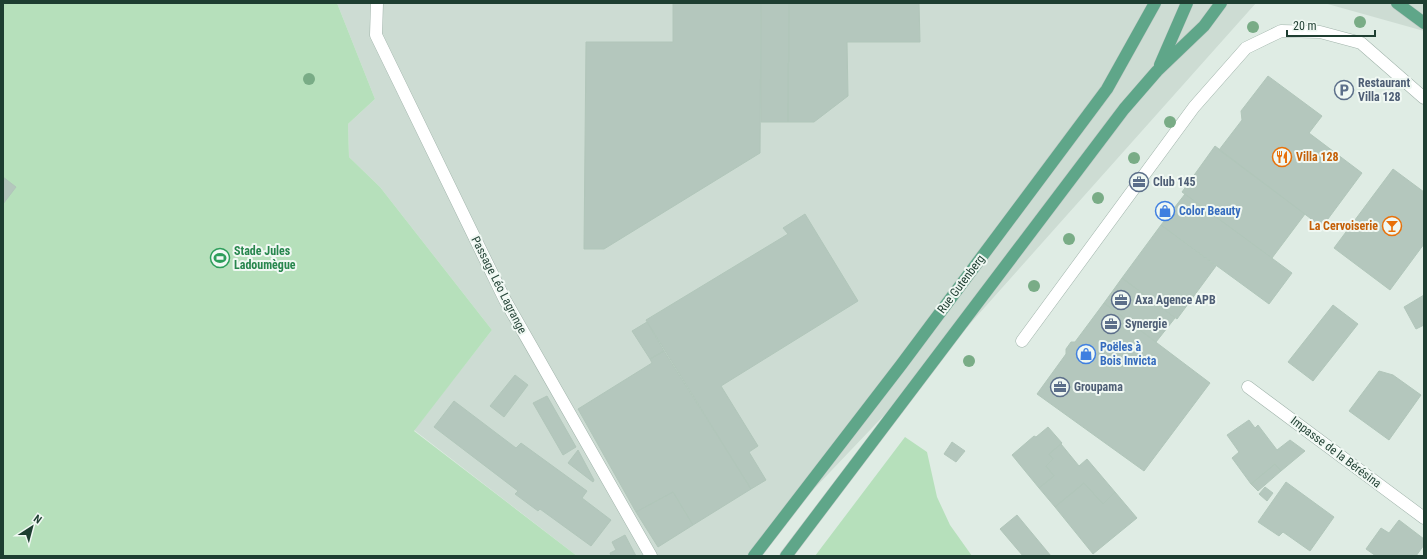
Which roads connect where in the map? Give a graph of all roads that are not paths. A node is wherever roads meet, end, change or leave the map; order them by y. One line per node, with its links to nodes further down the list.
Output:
1 (377, 3): 12 (street, Passage Léo Lagrange)
2 (1155, 3): 13 (main road, Rue Gutenberg)
3 (1187, 3): 7 (main road, Rue Gutenberg)
4 (1221, 3): 7 (main road, Rue Gutenberg)
5 (1397, 3): 6 (main road)
6 (1424, 24)
7 (1157, 71): 14 (main road, Rue Gutenberg)
8 (1424, 98): 9 (street)
9 (1022, 341)
10 (1248, 387): 11 (street, Impasse de la Bérésina)
11 (1424, 518)
12 (651, 556)
13 (754, 556)
14 (786, 556)

